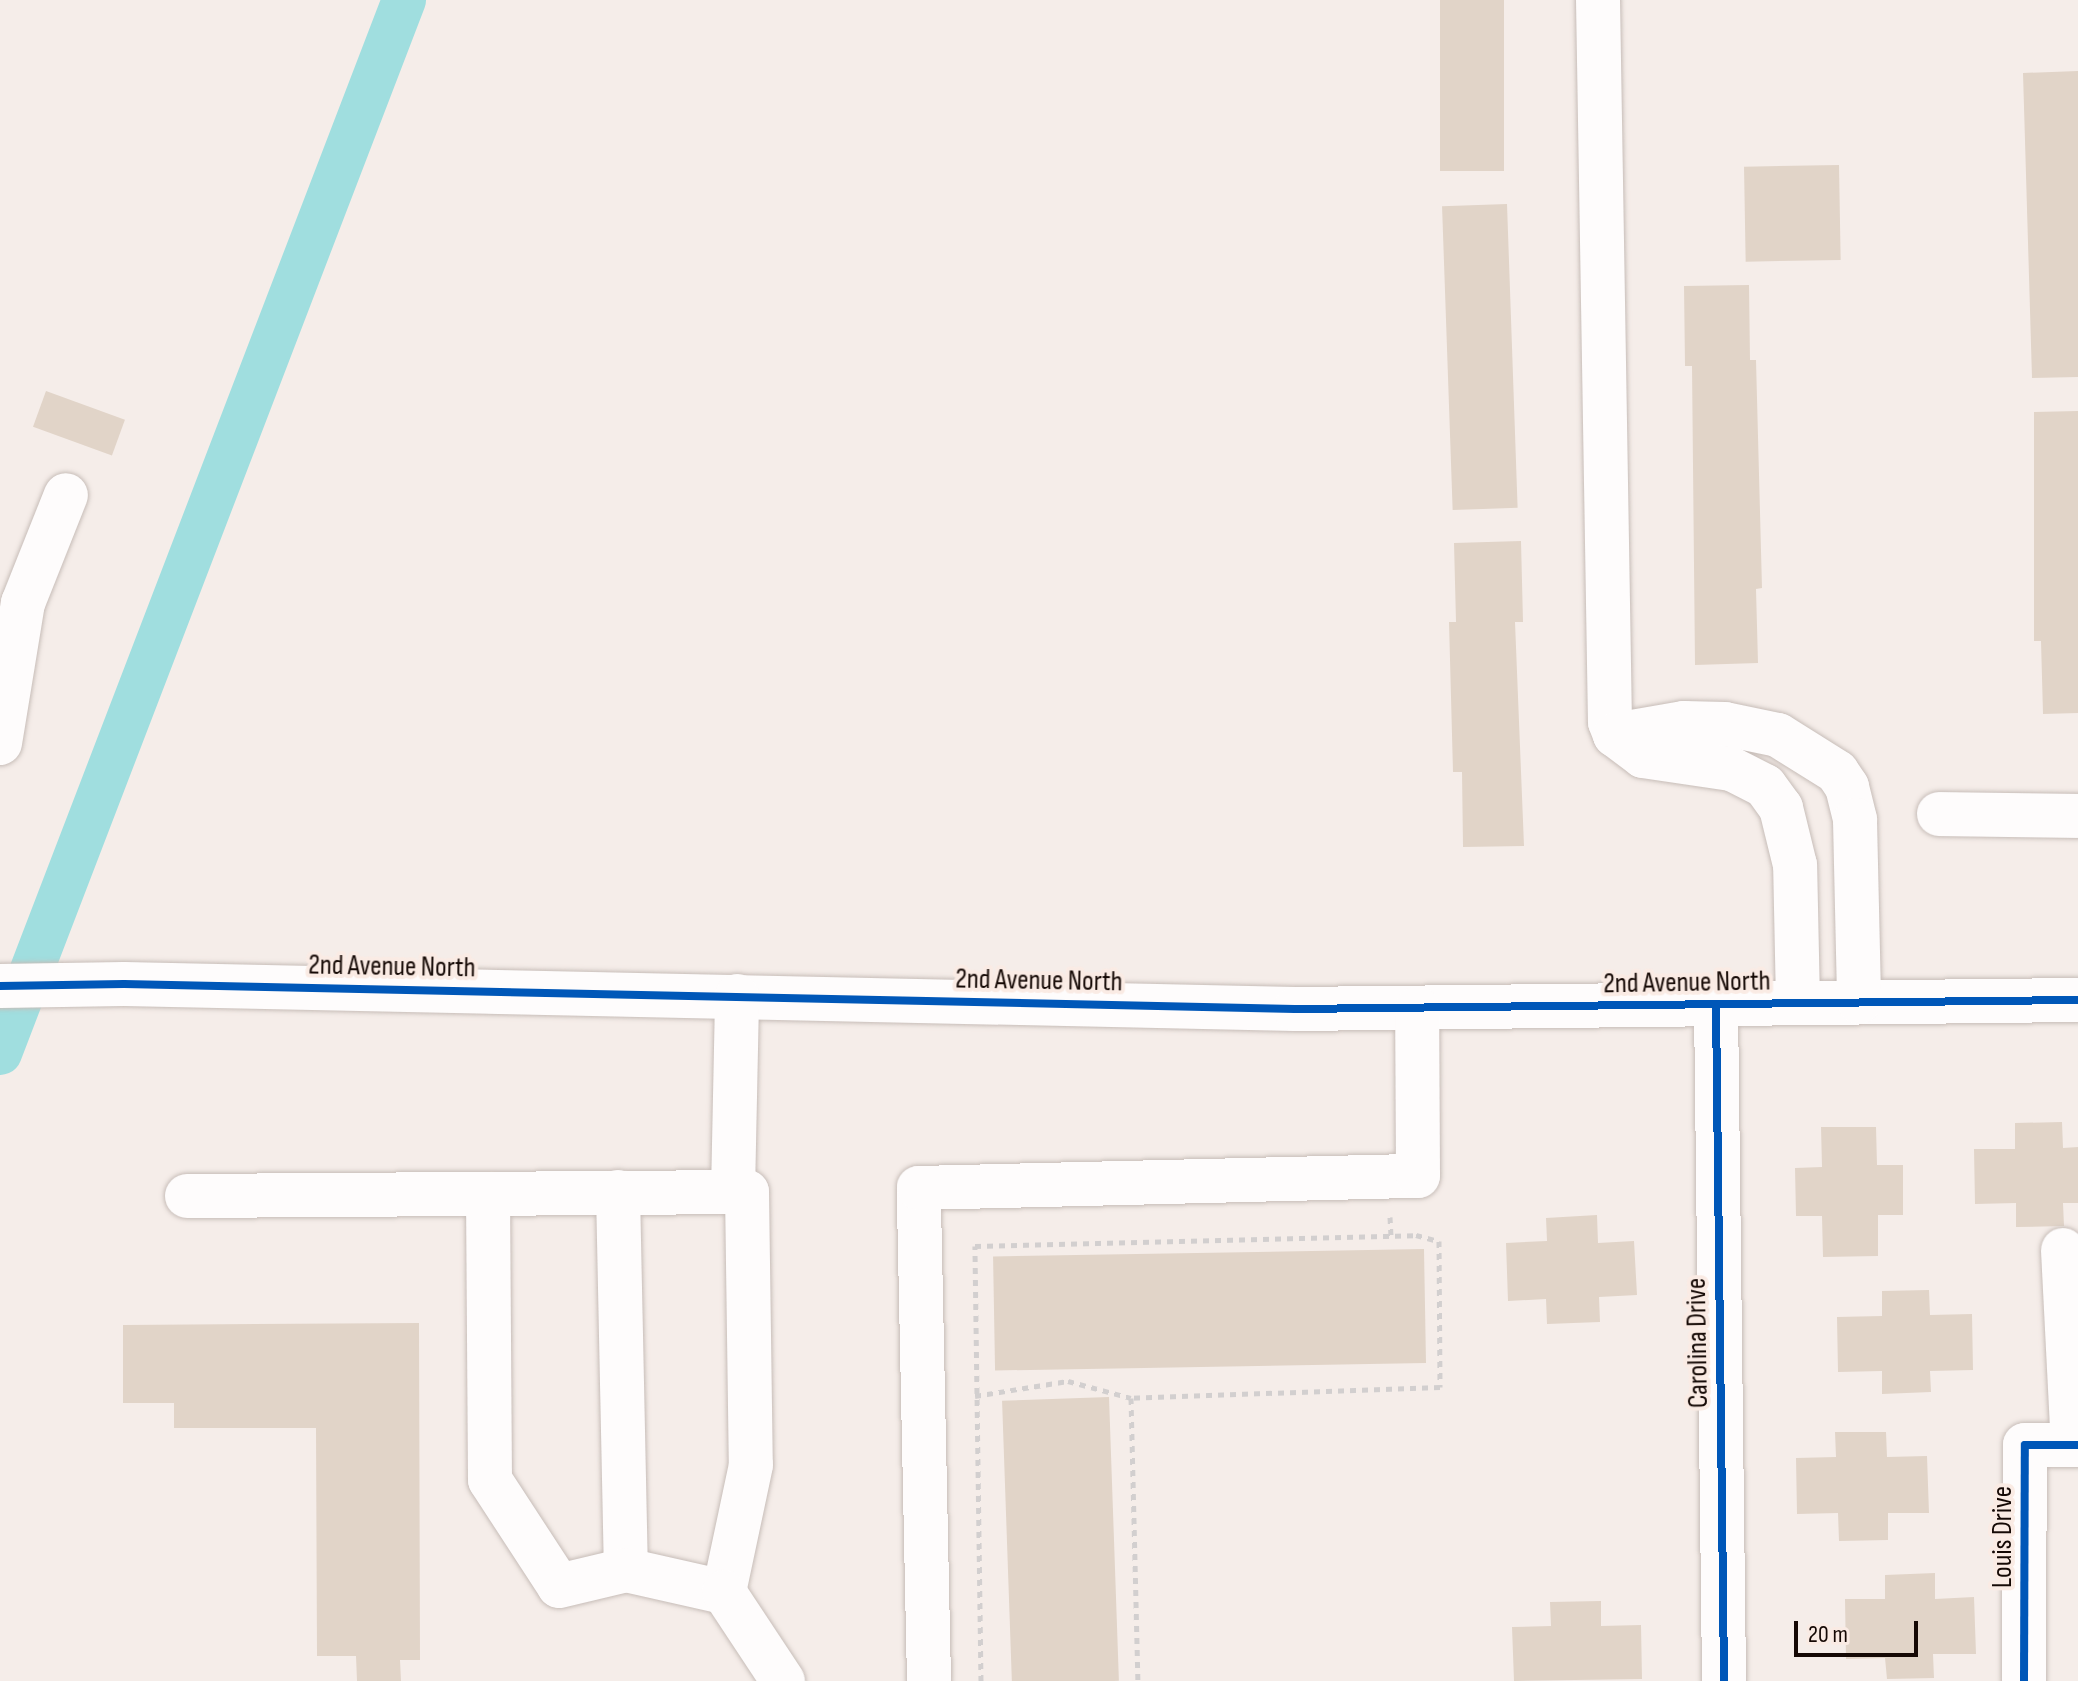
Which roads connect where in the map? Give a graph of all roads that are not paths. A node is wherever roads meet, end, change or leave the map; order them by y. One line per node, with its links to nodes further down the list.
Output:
1 (1598, 0): 3 (street)
2 (66, 495): 4 (street)
3 (1615, 735): 10 (street); 11 (street)
4 (0, 743)
5 (1939, 814): 6 (street)
6 (2078, 816)
7 (0, 986): 8 (street, 2nd Avenue North)
8 (737, 996): 13 (street, 2nd Avenue North); 15 (street)
9 (2078, 1000): 10 (street, 2nd Avenue North)
10 (1859, 1002): 11 (street, 2nd Avenue North)
11 (1798, 1003): 12 (street, 2nd Avenue North)
12 (1716, 1004): 13 (street, 2nd Avenue North); 24 (street, Carolina Drive)
13 (1417, 1008): 23 (street)
14 (618, 1192): 15 (street); 16 (street); 20 (street)
15 (733, 1192): 21 (street)
16 (488, 1194): 17 (street); 20 (street)
17 (187, 1196)
18 (2063, 1250): 19 (street, Louis Drive)
19 (2076, 1445): 25 (street, Louis Drive)
20 (626, 1570): 21 (street)
21 (724, 1592): 22 (street)
22 (783, 1681)
23 (929, 1681)
24 (1724, 1681)
25 (2024, 1681)

